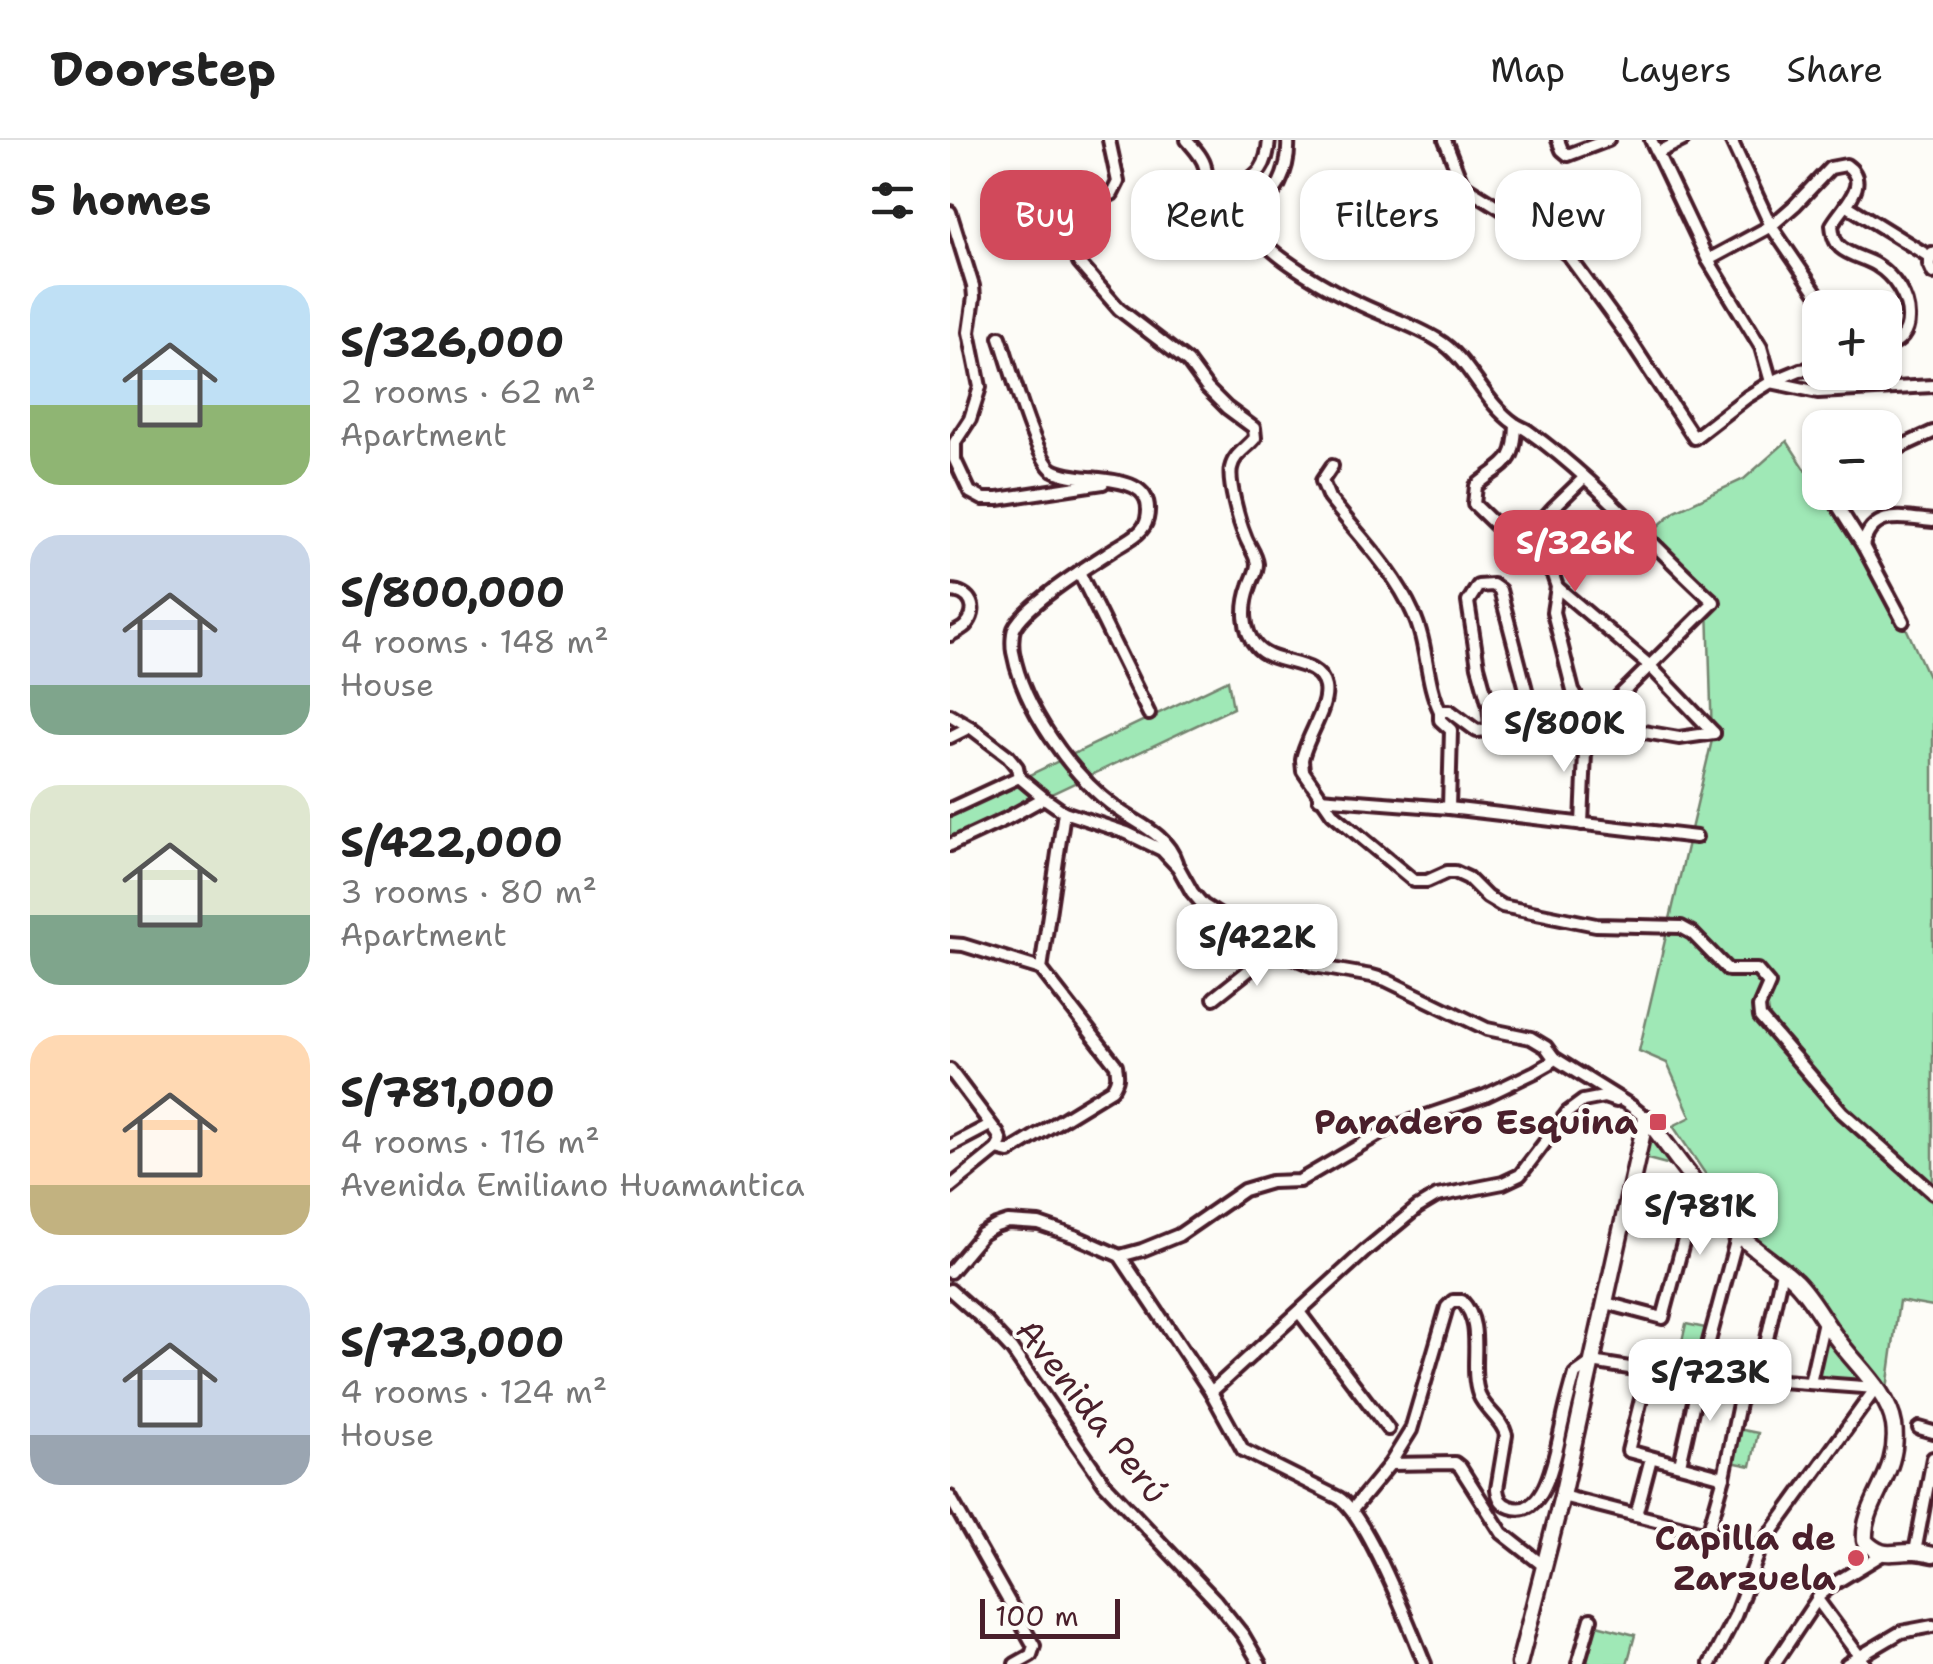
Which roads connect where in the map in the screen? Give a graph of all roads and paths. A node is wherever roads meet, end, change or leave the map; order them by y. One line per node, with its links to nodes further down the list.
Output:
1 (1109, 140): 51 (street)
2 (1187, 140): 3 (street)
3 (1270, 140)
4 (1288, 140): 26 (street)
5 (1445, 140): 24 (street)
6 (1558, 140): 7 (street)
7 (1608, 140)
8 (1650, 140): 11 (street)
9 (1683, 140): 11 (street)
10 (1731, 140): 14 (street)
11 (1657, 153): 16 (street)
12 (1846, 204): 14 (street); 15 (street); 19 (street)
13 (950, 212): 31 (street)
14 (1771, 226): 16 (street); 18 (street)
15 (1932, 255): 17 (street)
16 (1708, 260): 24 (street)
17 (1933, 273)
18 (1815, 290)
19 (1900, 290)
20 (1902, 293): 22 (street)
21 (1000, 337): 31 (street)
22 (1902, 337)
23 (1802, 370): 24 (street)
24 (1771, 382): 25 (street)
25 (1933, 386)
26 (1516, 425): 30 (street); 34 (street)
27 (1933, 432): 28 (street)
28 (1902, 446)
29 (1332, 466): 42 (street)
30 (1584, 478): 34 (street); 41 (street)
31 (1108, 482): 36 (street)
32 (1840, 510): 35 (street)
33 (1932, 523): 35 (street)
34 (1519, 546): 37 (street)
35 (1863, 546): 39 (street)
36 (1079, 572): 43 (street); 58 (street)
37 (1557, 587): 41 (street); 45 (street)
38 (950, 591): 40 (street)
39 (1903, 621)
40 (950, 635)
41 (1650, 666): 45 (street); 45 (street)
42 (1440, 712): 47 (street); 52 (street)
43 (1149, 714)
44 (950, 716): 46 (street)
45 (1596, 720): 47 (street)
46 (970, 727): 48 (street); 49 (street)
47 (1586, 729): 55 (street)
48 (950, 736)
49 (1019, 777): 50 (street); 53 (street)
50 (1044, 798): 54 (street); 57 (street)
51 (1320, 798): 52 (street); 72 (street)
52 (1448, 808): 55 (street)
53 (950, 809)
54 (1064, 812): 58 (street); 61 (street)
55 (1582, 824): 56 (street)
56 (1696, 836)
57 (950, 845)
58 (1178, 868): 60 (street)
59 (950, 944): 61 (street)
60 (1271, 948): 62 (street); 63 (street)
61 (1041, 969): 69 (street)
62 (1214, 998)
63 (1554, 1058): 65 (street); 74 (street)
64 (950, 1070): 67 (street)
65 (1631, 1106): 66 (street); 79 (street)
66 (1646, 1118): 71 (street); 78 (street)
67 (990, 1125): 68 (street); 69 (street)
68 (950, 1146)
69 (997, 1148): 70 (street)
70 (950, 1187)
71 (1698, 1188): 73 (street); 78 (street)
72 (1933, 1193)
73 (1738, 1234): 75 (street); 83 (street)
74 (1120, 1256): 76 (street); 88 (street)
75 (1782, 1271): 80 (street); 85 (street)
76 (950, 1272)
77 (950, 1290): 112 (street, Avenida Perú)
78 (1606, 1302): 81 (street)
79 (1299, 1312): 88 (street); 90 (street)
80 (1825, 1319): 86 (street); 87 (street)
81 (1592, 1362): 82 (street); 94 (street); 97 (street)
82 (1648, 1372): 83 (street); 92 (street)
83 (1700, 1375): 84 (street); 95 (street)
84 (1744, 1378): 85 (street); 96 (street)
85 (1758, 1380): 86 (street)
86 (1810, 1383): 87 (street)
87 (1876, 1388): 102 (street); 104 (street)
88 (1211, 1392): 99 (street)
89 (1919, 1428): 91 (street)
90 (1388, 1429)
91 (1933, 1432)
92 (1651, 1458): 95 (street); 100 (street)
93 (1933, 1458): 103 (street)
94 (1390, 1464): 99 (street); 106 (street)
95 (1680, 1464): 96 (street)
96 (1724, 1476): 101 (street)
97 (1562, 1496): 100 (street); 106 (street)
98 (950, 1498): 111 (street)
99 (1352, 1510): 113 (street)
100 (1636, 1515): 101 (street)
101 (1708, 1534): 102 (street)
102 (1761, 1547): 116 (street)
103 (1914, 1552): 104 (street); 105 (street)
104 (1883, 1554): 107 (street)
105 (1933, 1555)
106 (1544, 1566): 114 (street)
107 (1817, 1599): 110 (street); 117 (street)
108 (1592, 1619): 115 (street)
109 (1933, 1626): 110 (street)
110 (1862, 1660): 118 (street)
111 (1014, 1664)
112 (1260, 1664)
113 (1425, 1664)
114 (1519, 1664)
115 (1578, 1664)
116 (1710, 1664)
117 (1774, 1664)
118 (1848, 1664)

